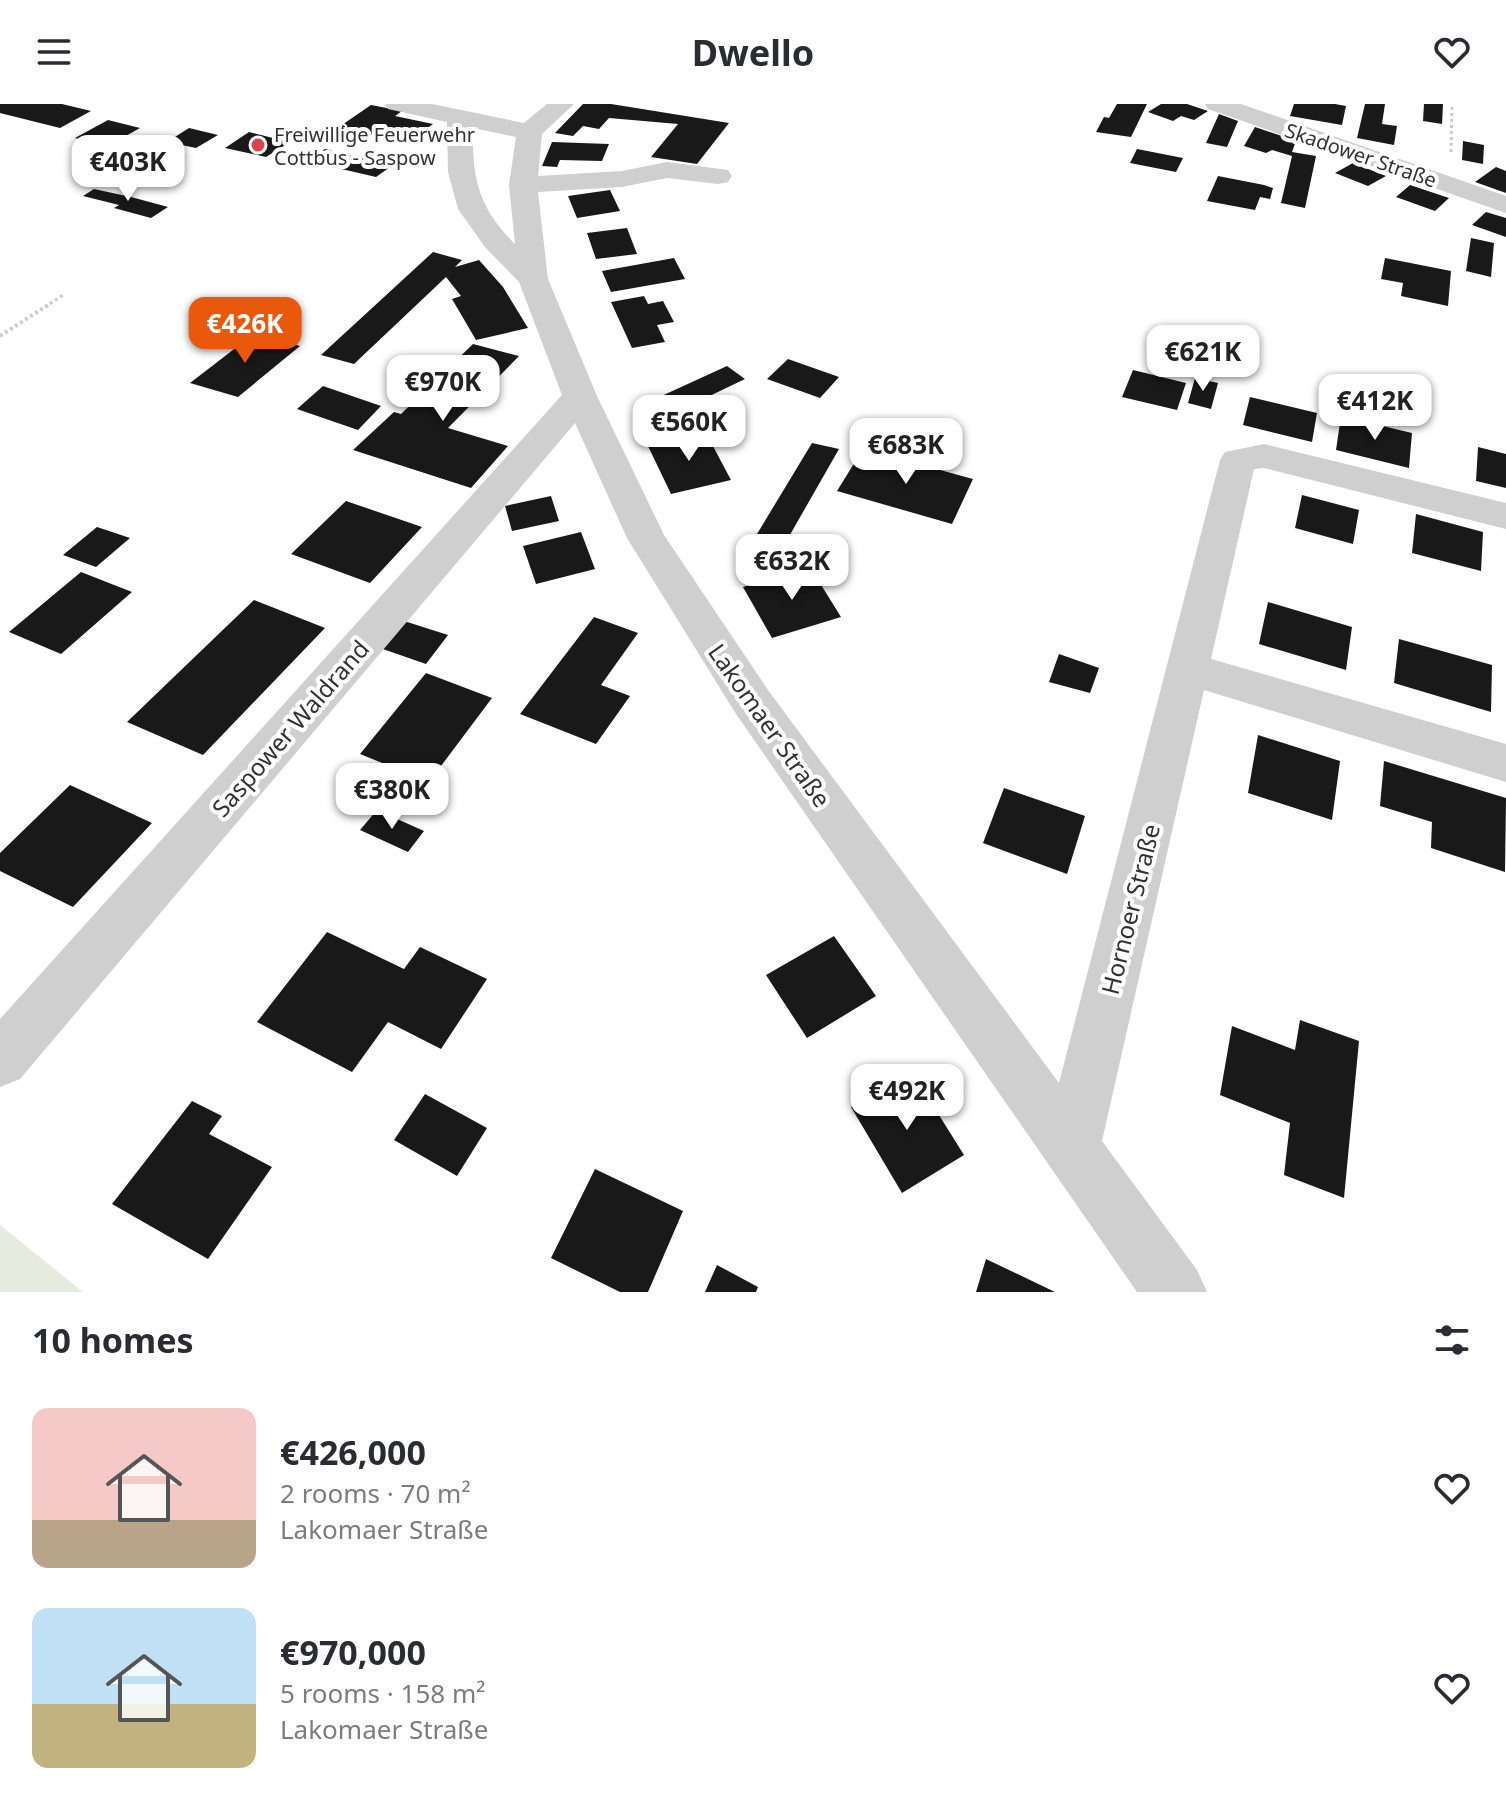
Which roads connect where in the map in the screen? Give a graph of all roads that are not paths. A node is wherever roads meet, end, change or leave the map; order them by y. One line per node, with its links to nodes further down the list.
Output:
1 (397, 104): 3 (street)
2 (1217, 104): 7 (street, Skadower Straße)
3 (460, 117): 4 (street); 8 (street)
4 (546, 118): 6 (street, Lakomaer Straße)
5 (718, 176): 6 (street)
6 (523, 185): 8 (street, Lakomaer Straße)
7 (1506, 205)
8 (533, 279): 9 (street, Lakomaer Straße)
9 (580, 396): 13 (street, Saspower Waldrand); 14 (street, Lakomaer Straße)
10 (1506, 516): 11 (street, Hornoer Straße)
11 (1189, 669): 12 (street); 14 (street, Hornoer Straße)
12 (1506, 763)
13 (0, 1060)
14 (1071, 1148): 15 (street, Lakomaer Straße)
15 (1167, 1287)

